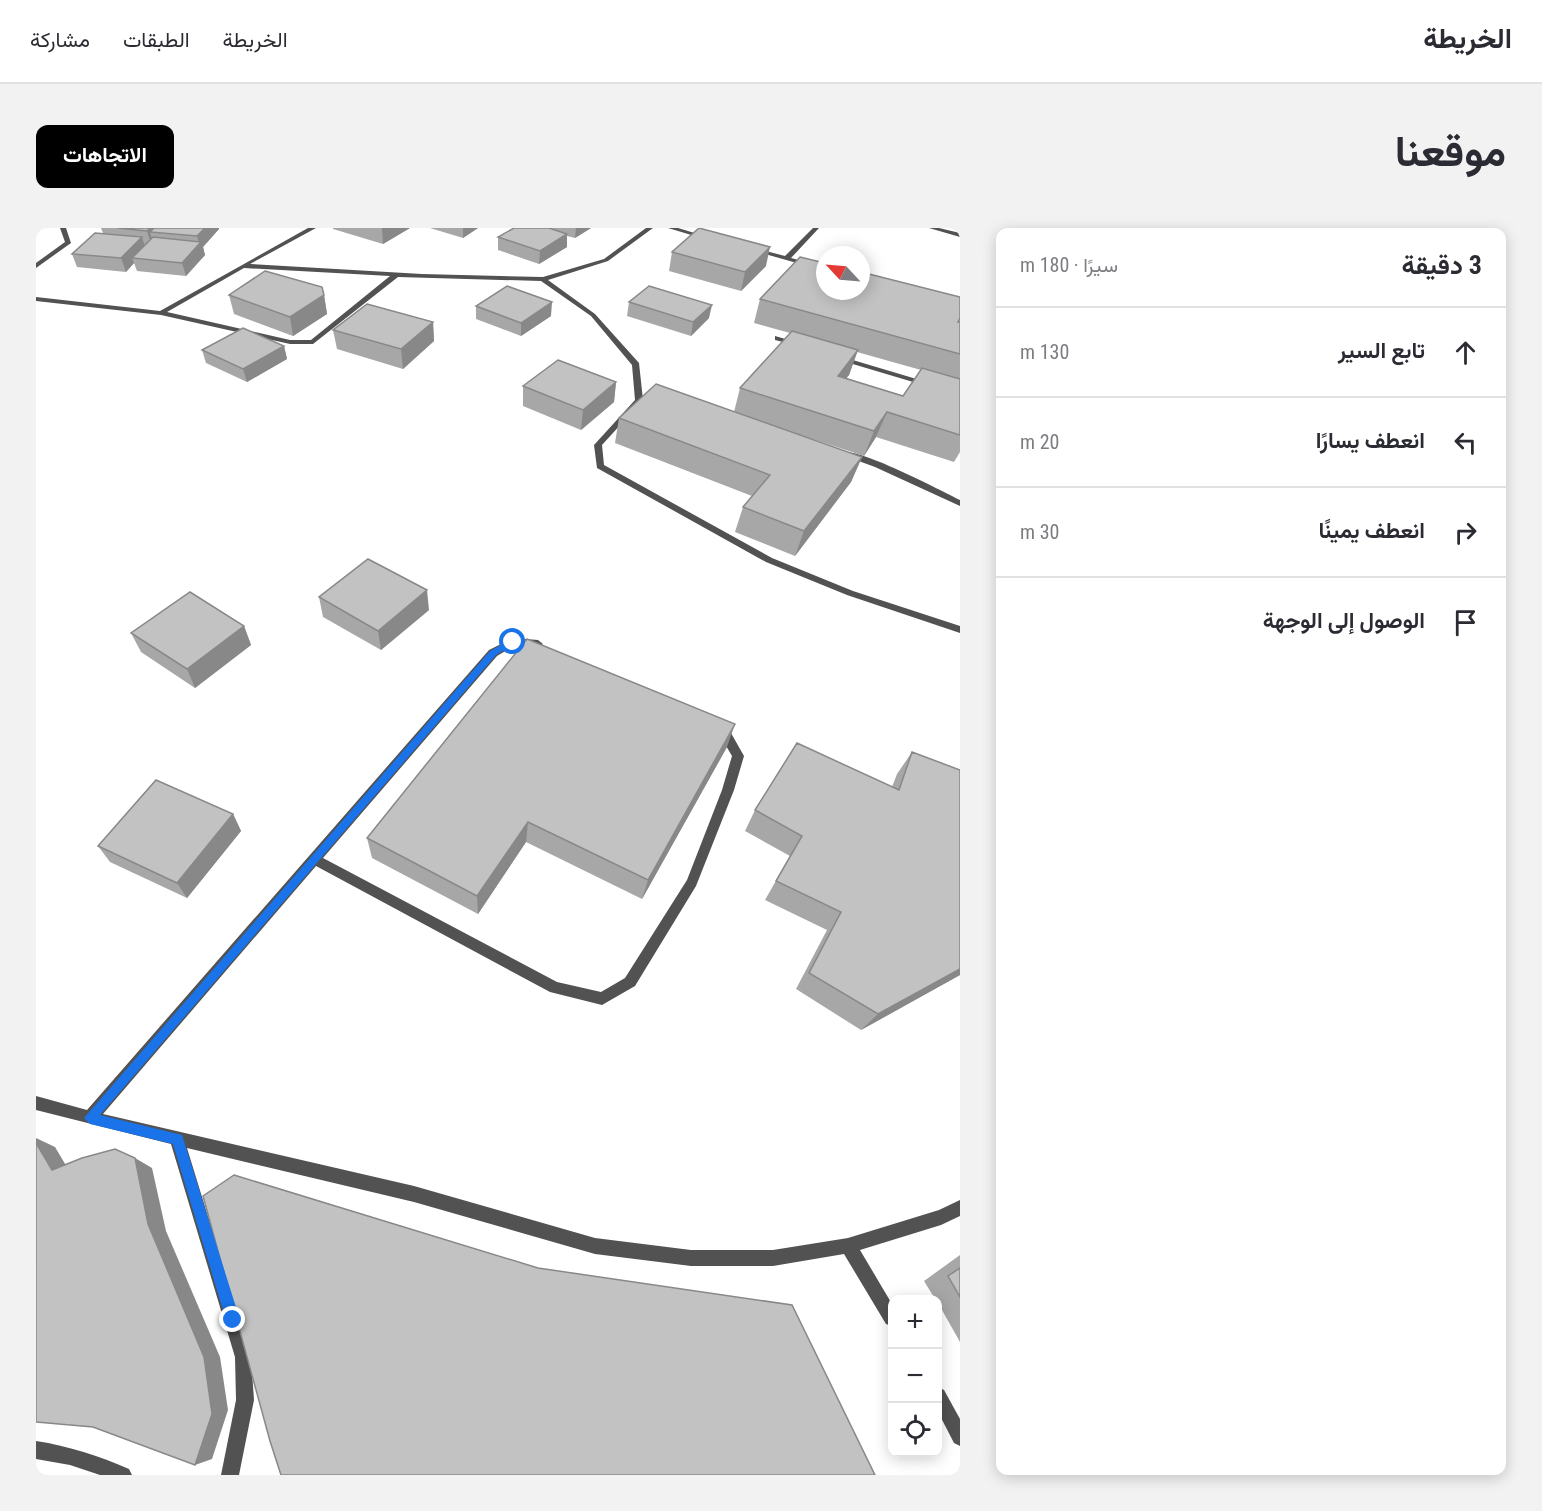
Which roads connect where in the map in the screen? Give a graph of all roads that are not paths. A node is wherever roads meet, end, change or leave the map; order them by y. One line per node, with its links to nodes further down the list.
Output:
1 (63, 228): 13 (street)
2 (313, 228): 14 (street)
3 (650, 228): 17 (street)
4 (671, 228): 8 (street)
5 (698, 228): 8 (street)
6 (816, 228): 12 (street)
7 (932, 228): 9 (street)
8 (692, 234): 10 (street)
9 (960, 235)
10 (713, 239)
11 (745, 247): 12 (street)
12 (787, 258): 15 (street)
13 (36, 266)
14 (243, 266): 16 (street); 19 (street)
15 (816, 266)
16 (396, 274): 17 (street); 19 (street)
17 (543, 279): 26 (street)
18 (36, 299): 19 (street)
19 (161, 313)
20 (778, 338): 21 (street)
21 (812, 348)
22 (835, 355): 23 (street)
23 (960, 394)
24 (834, 449): 25 (street)
25 (960, 503)
26 (960, 630)
27 (547, 648): 29 (street)
28 (713, 724): 29 (street)
29 (314, 859): 31 (street)
30 (36, 1104): 31 (street)
31 (90, 1118): 32 (street)
32 (177, 1139): 34 (street); 40 (street)
33 (960, 1208): 34 (street)
34 (848, 1246): 35 (street)
35 (888, 1311)
36 (942, 1403): 37 (street)
37 (960, 1437)
38 (36, 1450): 39 (street)
39 (123, 1475)
40 (230, 1475)

